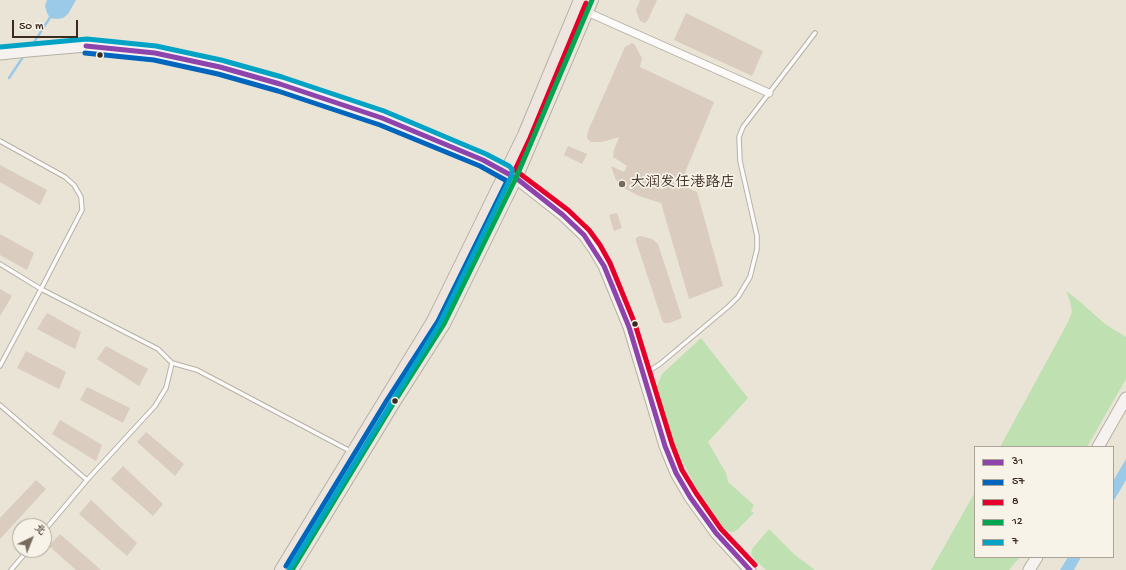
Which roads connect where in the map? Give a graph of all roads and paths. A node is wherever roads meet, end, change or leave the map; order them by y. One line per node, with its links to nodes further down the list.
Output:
1 (580, 0): 8 (main road)
2 (592, 0): 3 (main road)
3 (587, 12): 6 (street); 8 (main road)
4 (815, 33): 6 (lane)
5 (2, 56): 8 (street)
6 (769, 93): 13 (lane)
7 (0, 141): 10 (lane)
8 (511, 175): 13 (street); 17 (main road); 24 (main road)
9 (0, 264): 10 (lane)
10 (41, 289): 11 (lane); 12 (lane)
11 (172, 363): 17 (lane); 18 (lane)
12 (0, 366)
13 (643, 375): 25 (street)
14 (1126, 398): 16 (street)
15 (0, 405): 18 (lane)
16 (1099, 446)
17 (352, 452): 23 (main road)
18 (87, 480): 19 (lane)
19 (52, 522)
20 (21, 558): 22 (lane)
21 (1036, 558): 26 (street)
22 (11, 570)
23 (281, 570)
24 (292, 570)
25 (750, 570)
26 (1030, 570)

